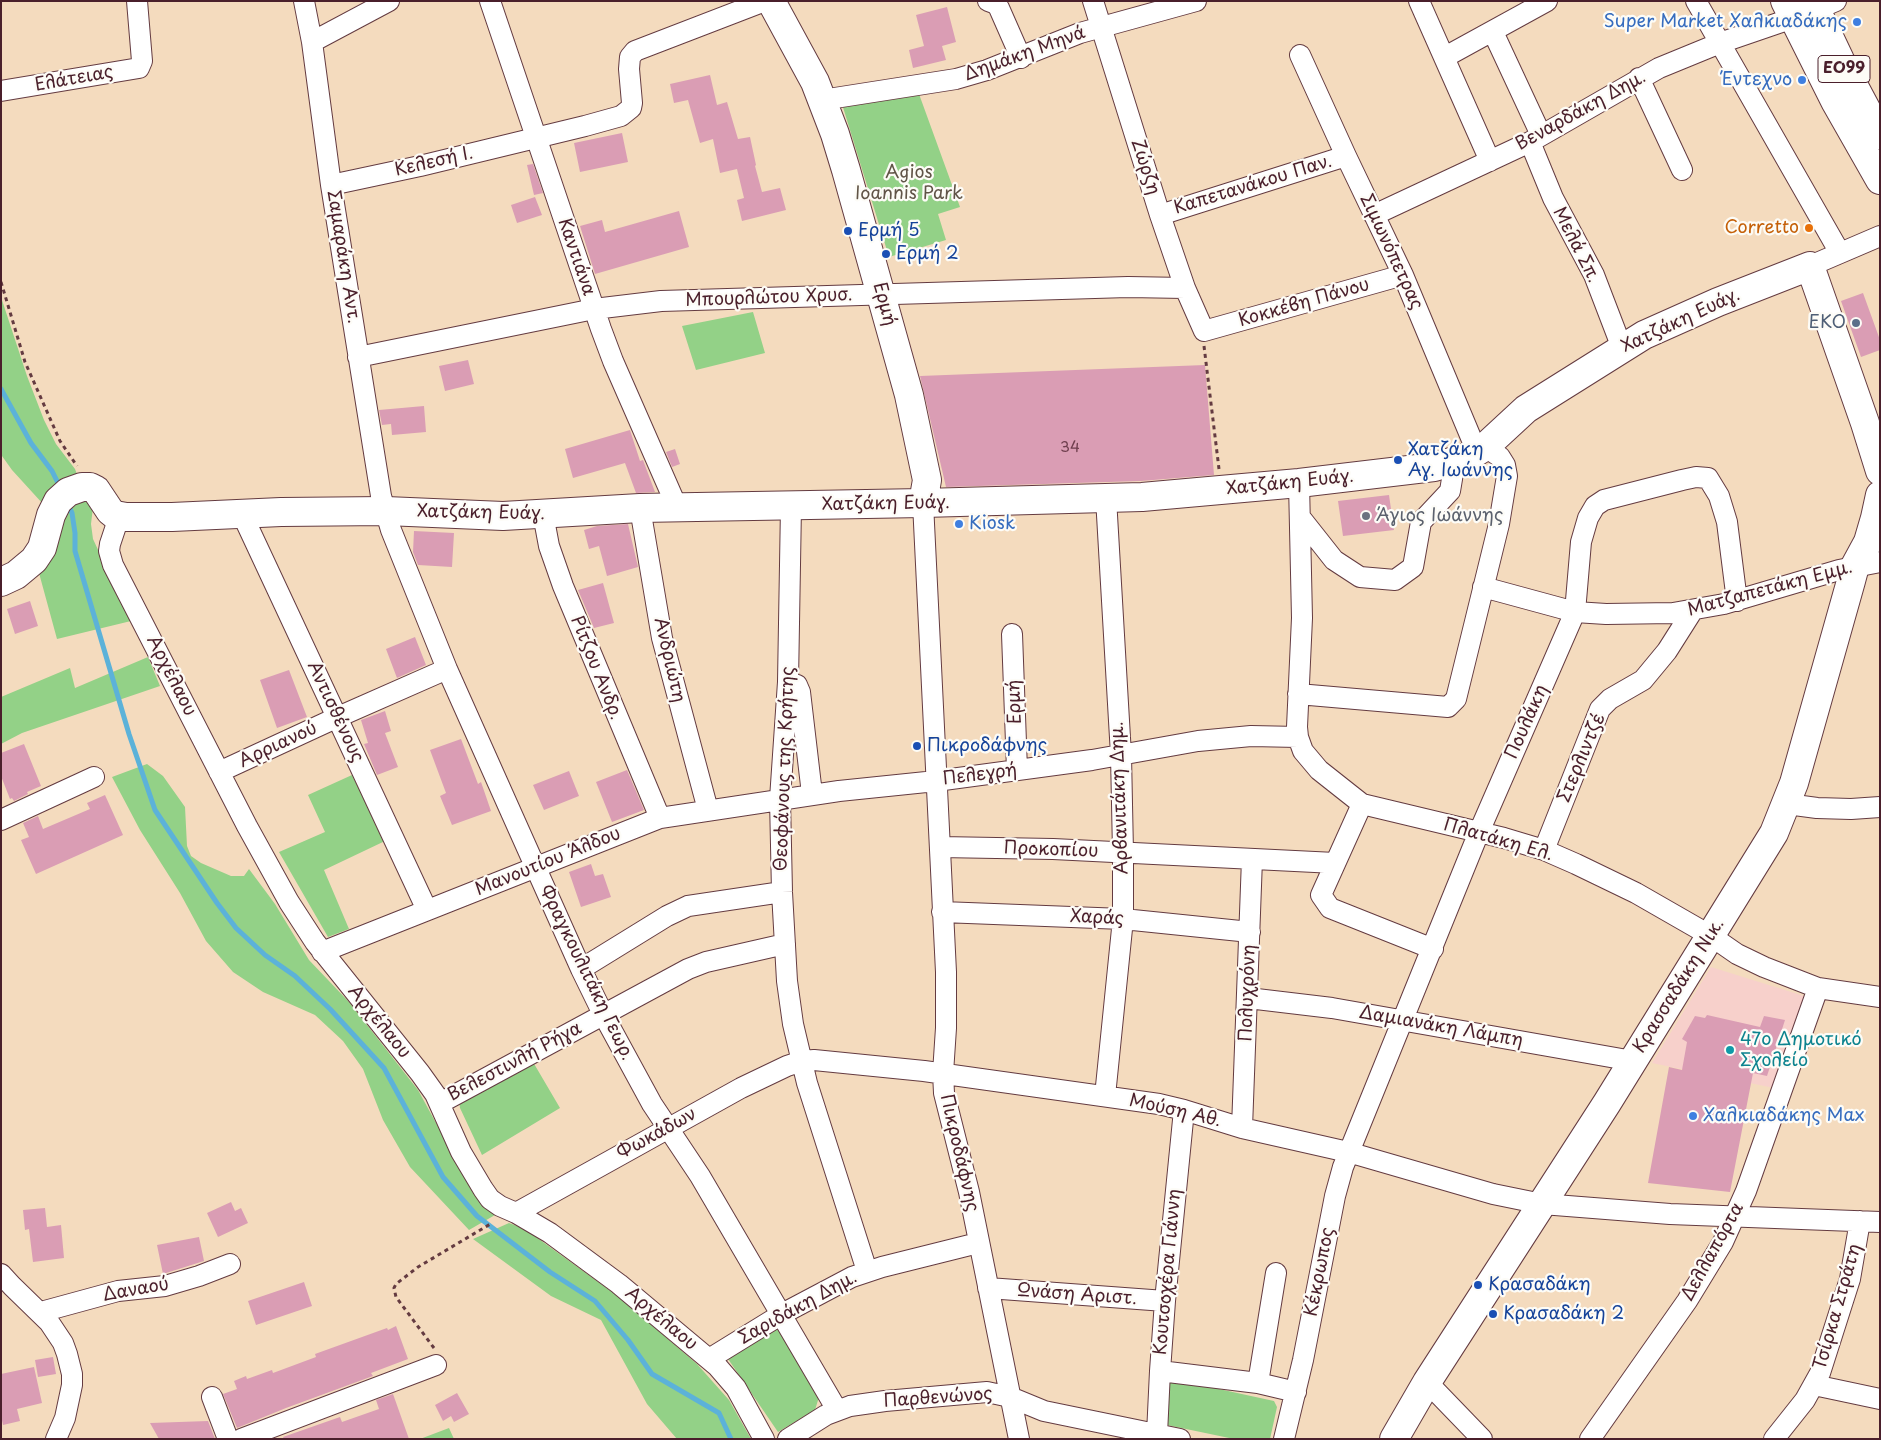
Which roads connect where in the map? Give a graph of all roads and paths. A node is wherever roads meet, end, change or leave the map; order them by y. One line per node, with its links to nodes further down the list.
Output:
1 (137, 1): 22 (street, Ελάτειας)
2 (304, 1): 16 (street, Σαμαράκη Αντ.)
3 (389, 1): 16 (street)
4 (490, 1): 25 (street, Καντιάνα)
5 (765, 1): 25 (street, Κελεσή Ι.)
6 (771, 1): 23 (street, Ερμή)
7 (988, 1): 19 (street)
8 (1093, 1): 14 (street, Ζώρζη)
9 (1196, 1): 14 (street, Δημάκη Μηνά)
10 (1419, 1): 20 (street)
11 (1547, 1): 15 (street)
12 (1696, 1): 17 (street)
13 (1808, 6): 17 (street, Βεναρδάκη Δημ.); 24 (street, ΕΟ99); 30 (street, ΕΟ99)
14 (1100, 27): 19 (street, Δημάκη Μηνά); 32 (street, Ζώρζη)
15 (1493, 32): 20 (street); 26 (street, Μελά Σπ.)
16 (312, 42): 31 (street, Σαμαράκη Αντ.)
17 (1720, 43): 21 (street, Βεναρδάκη Δημ.); 35 (street)
18 (1300, 55): 27 (street, Σιμωνόπετρας)
19 (1021, 58): 23 (street, Δημάκη Μηνά)
20 (1445, 58): 28 (street)
21 (1639, 78): 26 (street, Βεναρδάκη Δημ.); 29 (street)
22 (1, 91)
23 (822, 100): 40 (street, Ερμή)
24 (1880, 135)
25 (537, 138): 31 (street, Κελεσή Ι.); 41 (street, Καντιάνα)
26 (1535, 138): 28 (street, Βεναρδάκη Δημ.); 43 (street, Μελά Σπ.)
27 (1346, 156): 32 (street, Καπετανάκου Παν.); 33 (street, Σιμωνόπετρας)
28 (1490, 161): 33 (street, Βεναρδάκη Δημ.)
29 (1682, 170)
30 (1880, 180)
31 (331, 185): 44 (street, Σαμαράκη Αντ.)
32 (1160, 215): 39 (street, Ζώρζη)
33 (1374, 215): 37 (street, Σιμωνόπετρας)
34 (1880, 236): 35 (street)
35 (1840, 253): 36 (street)
36 (1810, 266): 43 (street, Χατζάκη Ευάγ.); 46 (street)
37 (1403, 275): 42 (street, Κοκκέβη Πάνου); 45 (street, Σιμωνόπετρας)
38 (1, 282): 48 (path)
39 (1185, 288): 40 (street, Μπουρλώτου Χρυσ.); 42 (street, Ζώρζη)
40 (882, 295): 41 (street, Μπουρλώτου Χρυσ.); 51 (street, Ερμή)
41 (594, 309): 44 (street, Μπουρλώτου Χρυσ.); 54 (street, Καντιάνα)
42 (1204, 331): 49 (path)
43 (1622, 348): 45 (street, Χατζάκη Ευάγ.)
44 (358, 358): 56 (street, Σαμαράκη Αντ.)
45 (1473, 452): 47 (street, Χατζάκη Ευάγ.); 60 (street); 63 (street)
46 (1879, 463)
47 (1299, 483): 49 (street, Χατζάκη Ευάγ.); 60 (street)
48 (86, 487): 59 (street); 62 (street)
49 (1222, 490): 50 (street, Χατζάκη Ευάγ.)
50 (1106, 498): 51 (street, Χατζάκη Ευάγ.); 73 (street, Αρβανιτάκη Δημ.)
51 (923, 503): 53 (street, Χατζάκη Ευάγ.); 77 (street, Πικροδάφνης)
52 (1879, 504): 61 (street, Κρασσαδάκη Νικ.)
53 (791, 506): 54 (street, Χατζάκη Ευάγ.); 69 (street, Θεοφάνους της Κρήτης)
54 (678, 507): 55 (street, Χατζάκη Ευάγ.)
55 (640, 508): 58 (street, Χατζάκη Ευάγ.); 83 (street, Ανδριώτη)
56 (386, 511): 57 (street, Χατζάκη Ευάγ.); 58 (street, Χατζάκη Ευάγ.); 68 (street, Φραγκουλιτάκη Γεωρ.)
57 (242, 514): 59 (street, Χατζάκη Ευάγ.); 71 (street, Αντισθένους)
58 (543, 514): 84 (street, Ρίτζου Ανδρ.)
59 (119, 517): 75 (street, Αρχέλαου)
60 (1300, 518): 70 (street)
61 (1868, 564): 64 (street, Ματζαπετάκη Εμμ.); 81 (street, Κρασσαδάκη Νικ.)
62 (1, 582)
63 (1483, 587): 66 (street, Ματζαπετάκη Εμμ.); 70 (street)
64 (1737, 601): 65 (street, Ματζαπετάκη Εμμ.); 66 (street, Πουλάκη)
65 (1693, 610): 66 (street, Ματζαπετάκη Εμμ.); 88 (street, Στερλιντζέ)
66 (1575, 612): 86 (street, Πουλάκη)
67 (1012, 634): 74 (street, Ερμή)
68 (447, 669): 71 (street, Αρριανού); 92 (street, Φραγκουλιτάκη Γεωρ.)
69 (788, 682): 78 (street); 79 (street, Θεοφάνους της Κρήτης)
70 (1298, 694): 72 (street)
71 (338, 717): 75 (street, Αρριανού); 94 (street, Αντισθένους)
72 (1298, 737): 73 (street, Πελεγρή); 80 (street, Πλατάκη Ελ.)
73 (1121, 754): 74 (street, Πελεγρή); 89 (street, Αρβανιτάκη Δημ.)
74 (1017, 770): 77 (street, Πελεγρή)
75 (219, 772): 101 (street, Αρχέλαου)
76 (94, 777): 85 (street)
77 (936, 781): 78 (street, Πελεγρή); 87 (street, Πικροδάφνης)
78 (812, 794): 79 (street, Πελεγρή)
79 (780, 799): 83 (street, Μανουτίου Άλδου); 93 (street, Θεοφάνους της Κρήτης)
80 (1362, 804): 86 (street, Πλατάκη Ελ.); 91 (street)
81 (1787, 804): 82 (street); 98 (street, Κρασσαδάκη Νικ.)
82 (1880, 806)
83 (708, 810): 84 (street, Μανουτίου Άλδου)
84 (660, 818): 92 (street, Μανουτίου Άλδου)
85 (1, 820)
86 (1479, 832): 88 (street, Πλατάκη Ελ.); 100 (street, Πουλάκη)
87 (940, 847): 89 (street, Προκοπίου); 95 (street, Πικροδάφνης)
88 (1544, 850): 98 (street, Πλατάκη Ελ.)
89 (1123, 852): 90 (street, Προκοπίου); 96 (street, Αρβανιτάκη Δημ.)
90 (1252, 859): 91 (street, Προκοπίου); 97 (street, Πολυχρόνη)
91 (1335, 863): 100 (street)
92 (536, 868): 94 (street, Μανουτίου Άλδου); 102 (street, Φραγκουλιτάκη Γεωρ.)
93 (782, 892): 99 (street, Θεοφάνους της Κρήτης); 102 (street)
94 (428, 910): 101 (street, Μανουτίου Άλδου)
95 (942, 912): 96 (street, Χαράς); 110 (street, Πικροδάφνης)
96 (1123, 919): 97 (street, Χαράς); 111 (street, Αρβανιτάκη Δημ.)
97 (1250, 932): 105 (street, Πολυχρόνη)
98 (1711, 936): 103 (street, Πλατάκη Ελ.); 109 (street, Κρασσαδάκη Νικ.)
99 (785, 944): 106 (street, Βελεστινλή Ρήγα); 108 (street, Θεοφάνους της Κρήτης)
100 (1433, 949): 107 (street, Πουλάκη)
101 (322, 952): 112 (street, Αρχέλαου)
102 (581, 969): 106 (street, Φραγκουλιτάκη Γεωρ.)
103 (1818, 988): 104 (street, Πλατάκη Ελ.); 119 (street, Δελλαπόρτα)
104 (1880, 997)
105 (1248, 998): 107 (street, Δαμιανάκη Λάμπη); 115 (street, Πολυχρόνη)
106 (603, 1014): 112 (street, Βελεστινλή Ρήγα); 114 (street, Φραγκουλιτάκη Γεωρ.)
107 (1403, 1020): 109 (street, Δαμιανάκη Λάμπη); 116 (street, Κέκρωπος)
108 (802, 1061): 110 (street, Μούση Αθ.); 114 (street, Φωκάδων); 124 (street, Θεοφάνους της Κρήτης)
109 (1633, 1061): 117 (street, Κρασσαδάκη Νικ.)
110 (943, 1073): 111 (street, Μούση Αθ.); 122 (street, Πικροδάφνης)
111 (1105, 1096): 113 (street, Μούση Αθ.)
112 (440, 1103): 118 (street, Αρχέλαου)
113 (1184, 1110): 115 (street, Μούση Αθ.); 128 (street, Κουτσοχέρα Γιάννη)
114 (669, 1128): 118 (street, Φωκάδων); 130 (street, Φραγκουλιτάκη Γεωρ.)
115 (1242, 1128): 116 (street, Μούση Αθ.)
116 (1348, 1152): 117 (street, Μούση Αθ.); 137 (street, Κέκρωπος)
117 (1542, 1204): 119 (street, Μούση Αθ.); 134 (street, Κρασσαδάκη Νικ.)
118 (516, 1213): 131 (street, Αρχέλαου); 132 (path)
119 (1736, 1217): 120 (street, Μούση Αθ.); 153 (street, Δελλαπόρτα)
120 (1860, 1221): 121 (street, Μούση Αθ.); 136 (street, Τσίρκα Στράτη)
121 (1880, 1222)
122 (978, 1243): 124 (street, Σαριδάκη Δημ.); 127 (street, Πικροδάφνης)
123 (230, 1264): 129 (street, Δαναού)
124 (867, 1271): 130 (street, Σαριδάκη Δημ.)
125 (1, 1274): 129 (street)
126 (1276, 1274): 135 (street)
127 (988, 1288): 128 (street, Ωνάση Αριστ.); 139 (street, Πικροδάφνης)
128 (1165, 1301): 133 (street, Κουτσοχέρα Γιάννη)
129 (41, 1312): 143 (street)
130 (782, 1314): 131 (street, Σαριδάκη Δημ.); 141 (street, Φραγκουλιτάκη Γεωρ.)
131 (709, 1359): 146 (street, Αρχέλαου)
132 (436, 1365): 145 (street)
133 (1160, 1371): 135 (street); 142 (street, Κουτσοχέρα Γιάννη)
134 (1427, 1382): 151 (street, Κρασσαδάκη Νικ.); 152 (street)
135 (1258, 1383): 137 (street)
136 (1814, 1385): 140 (street); 154 (street, Τσίρκα Στράτη)
137 (1296, 1392): 150 (street, Κέκρωπος)
138 (212, 1397): 144 (street)
139 (1010, 1398): 141 (street, Παρθενώνος); 142 (street, Παρθενώνος); 148 (street, Πικροδάφνης)
140 (1880, 1399)
141 (837, 1410): 147 (street, Παρθενώνος)
142 (1157, 1434): 149 (street, Παρθενώνος)
143 (56, 1439)
144 (228, 1439)
145 (241, 1439)
146 (764, 1439)
147 (788, 1439)
148 (1019, 1439)
149 (1180, 1439)
150 (1284, 1439)
151 (1394, 1439)
152 (1482, 1439)
153 (1590, 1439)
154 (1774, 1439)

